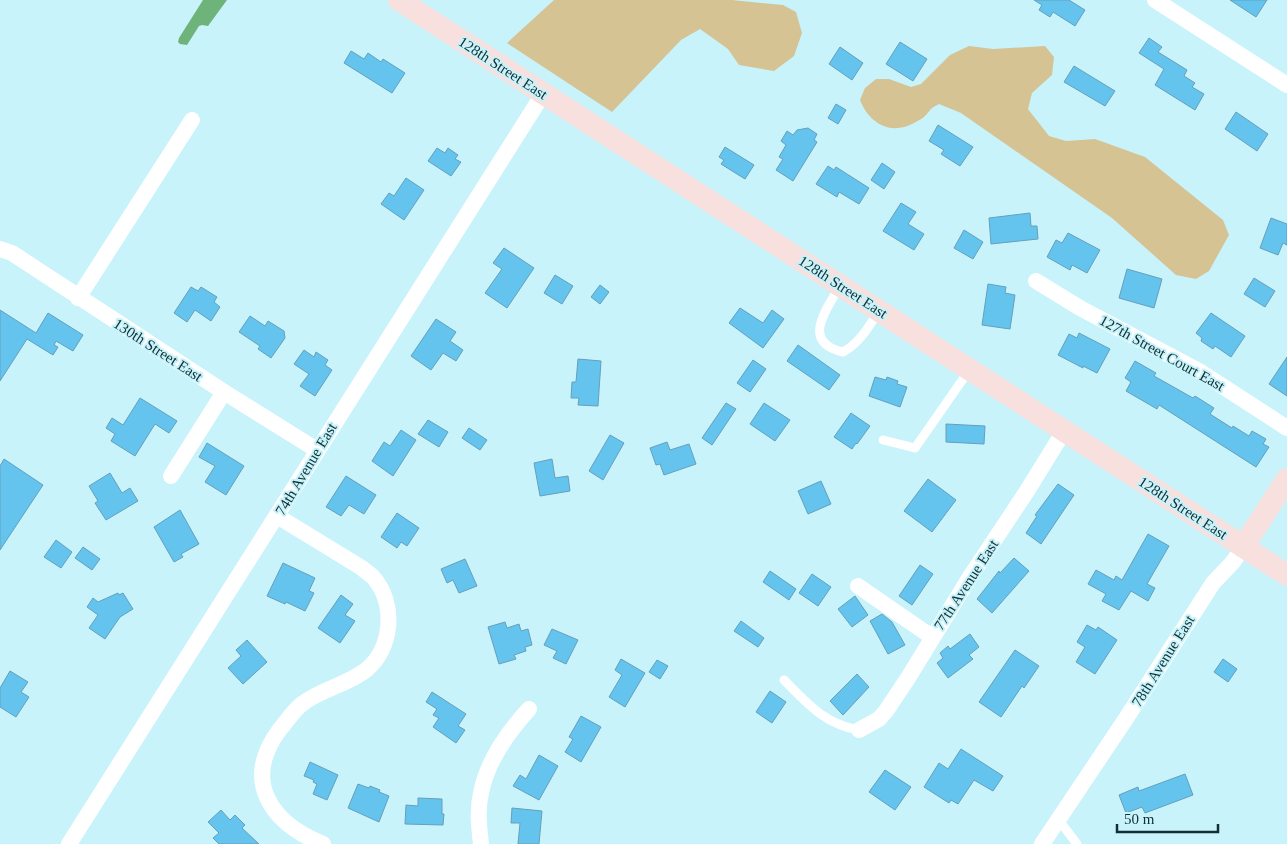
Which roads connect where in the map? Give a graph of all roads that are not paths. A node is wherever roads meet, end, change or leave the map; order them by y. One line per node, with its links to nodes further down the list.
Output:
1 (399, 0): 4 (street, 128th Street East)
2 (1155, 0): 3 (street)
3 (1287, 85)
4 (543, 94): 8 (street, 128th Street East); 16 (street, 74th Avenue East)
5 (192, 120): 9 (street)
6 (0, 249): 9 (street, 130th Street East)
7 (1036, 281): 13 (street, 127th Street Court East)
8 (841, 286): 10 (street, 128th Street East); 10 (lane)
9 (78, 298): 12 (street, 130th Street East)
10 (879, 311): 11 (street, 128th Street East)
11 (970, 369): 14 (street, 128th Street East); 15 (lane)
12 (224, 392): 16 (street, 130th Street East); 17 (street)
13 (1287, 428)
14 (1064, 431): 20 (street, 128th Street East); 23 (street, 77th Avenue East)
15 (882, 440)
16 (316, 450): 19 (street, 74th Avenue East)
17 (171, 476)
18 (1287, 480): 20 (street, 78th Avenue East)
19 (277, 516): 28 (street, 74th Avenue East); 29 (street)
20 (1243, 547): 21 (street, 128th Street East); 27 (street, 78th Avenue East)
21 (1287, 575)
22 (858, 586): 23 (street)
23 (932, 637): 26 (street, 77th Avenue East)
24 (784, 680): 26 (lane)
25 (529, 709): 30 (street)
26 (859, 730)
27 (1058, 819): 31 (street, 78th Avenue East); 32 (lane)
28 (69, 844)
29 (323, 844)
30 (481, 844)
31 (1042, 844)
32 (1077, 844)

